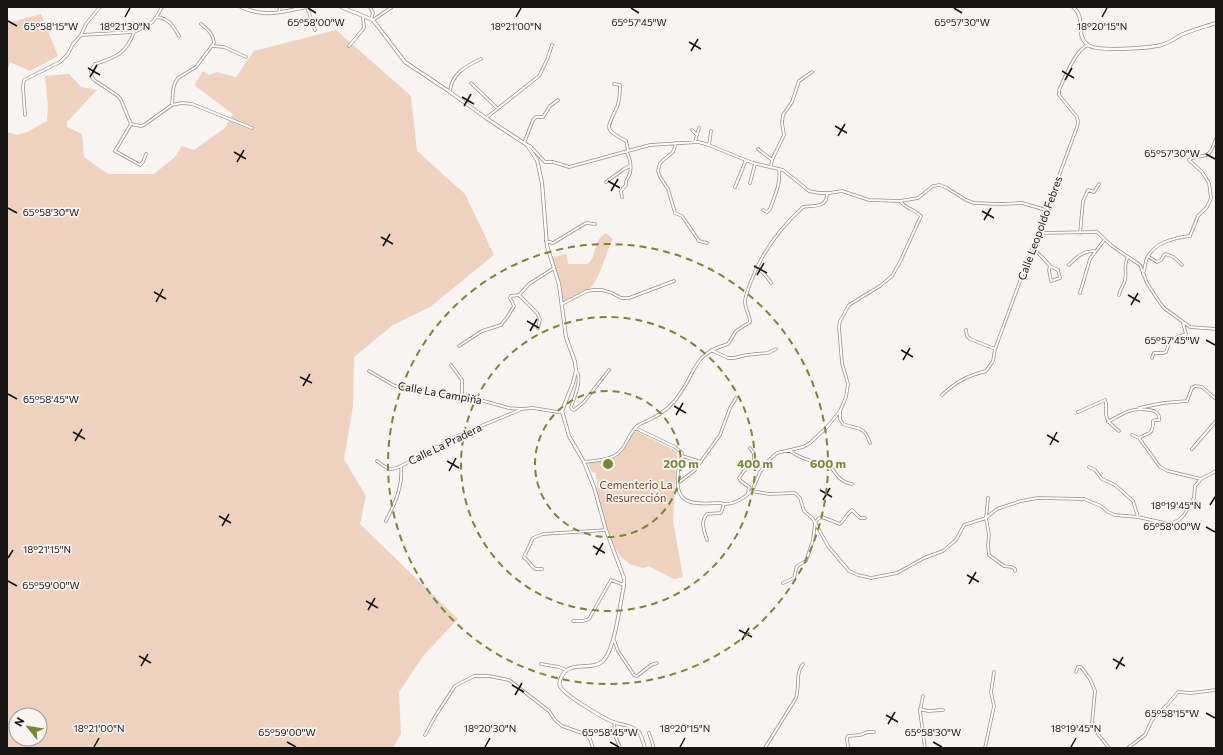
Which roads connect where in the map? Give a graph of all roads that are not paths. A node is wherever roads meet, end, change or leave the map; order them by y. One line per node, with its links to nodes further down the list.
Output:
1 (100, 7): 19 (street)
2 (162, 7): 13 (street)
3 (241, 7): 11 (street)
4 (280, 7): 11 (street)
5 (307, 7): 10 (street); 17 (street)
6 (341, 7): 12 (street)
7 (370, 7): 14 (street)
8 (392, 7): 14 (street)
9 (1073, 7): 22 (street)
10 (294, 8): 11 (street)
11 (279, 12)
12 (363, 15): 14 (street); 24 (street)
13 (156, 17): 18 (street); 20 (street)
14 (372, 20): 30 (street)
15 (201, 24): 23 (street)
16 (1216, 24): 22 (street)
17 (315, 30)
18 (134, 32): 19 (street); 36 (street)
19 (81, 35): 34 (street)
20 (179, 36)
21 (552, 45): 33 (street)
22 (1088, 45): 64 (street, Calle Leopoldo Febres)
23 (213, 46): 25 (street); 32 (street)
24 (349, 46)
25 (246, 58)
26 (481, 59): 30 (street)
27 (812, 72): 51 (street)
28 (471, 83): 33 (street)
29 (614, 84): 48 (street)
30 (450, 92): 35 (street)
31 (558, 100): 45 (street)
32 (172, 104): 36 (street); 37 (street)
33 (498, 108): 35 (street)
34 (25, 115)
35 (486, 118): 45 (street)
36 (131, 124): 49 (street)
37 (252, 128)
38 (699, 128): 41 (street)
39 (692, 130): 41 (street)
40 (711, 130): 46 (street)
41 (697, 135): 43 (street)
42 (1216, 139): 74 (street)
43 (695, 142): 44 (street); 46 (street)
44 (676, 143): 48 (street); 70 (street)
45 (527, 145): 48 (street); 69 (street)
46 (709, 145): 50 (street)
47 (758, 149): 51 (street)
48 (627, 151): 53 (street)
49 (146, 154)
50 (746, 160): 52 (street); 59 (street)
51 (772, 160): 54 (street)
52 (755, 164): 54 (street); 57 (street)
53 (630, 166): 56 (street); 61 (street)
54 (771, 167): 55 (street)
55 (778, 168): 60 (street); 63 (street)
56 (606, 182)
57 (750, 183)
58 (1098, 184): 67 (street)
59 (735, 187)
60 (827, 193): 62 (street); 78 (street)
61 (622, 197)
62 (900, 201): 64 (street); 107 (street)
63 (763, 210)
64 (1046, 210): 66 (street, Calle Leopoldo Febres)
65 (595, 224): 69 (street)
66 (1038, 233): 67 (street); 71 (street, Calle Leopoldo Febres)
67 (1080, 233): 68 (street)
68 (1105, 239): 72 (street); 73 (street)
69 (546, 241): 79 (street)
70 (707, 243)
71 (1033, 248): 77 (street); 93 (street, Calle Leopoldo Febres)
72 (1096, 251): 75 (street); 83 (street)
73 (1128, 257): 80 (street); 85 (street)
74 (1148, 257): 76 (street); 80 (street)
75 (1068, 265)
76 (1182, 265)
77 (1050, 266): 77 (street)
78 (756, 267): 82 (street); 94 (street)
79 (554, 268): 84 (street); 86 (street)
80 (1143, 274): 87 (street)
81 (674, 281): 86 (street)
82 (771, 284)
83 (1080, 293)
84 (519, 294): 88 (street); 91 (street)
85 (1119, 295)
86 (562, 304): 99 (street)
87 (1183, 323): 89 (street); 95 (street)
88 (538, 328)
89 (1216, 329)
90 (966, 330): 93 (street)
91 (459, 346)
92 (776, 349): 94 (street)
93 (995, 349): 101 (street, Calle Leopoldo Febres)
94 (711, 350): 111 (street)
95 (1152, 358)
96 (451, 364): 100 (street)
97 (609, 370): 99 (street)
98 (369, 371): 100 (street, Calle La Campiña)
99 (576, 371): 106 (street)
100 (462, 395): 105 (street, Calle La Campiña)
101 (942, 395)
102 (736, 398): 122 (street)
103 (1216, 399): 104 (street)
104 (1138, 408): 110 (street); 114 (street)
105 (521, 409): 106 (street, Calle La Campiña); 123 (street, Calle La Pradera)
106 (562, 411): 121 (street)
107 (840, 411): 115 (street); 118 (street)
108 (1078, 412): 110 (street)
109 (1216, 421): 117 (street)
110 (1108, 422): 112 (street)
111 (635, 428): 119 (street); 121 (street)
112 (1119, 431)
113 (1132, 435): 114 (street)
114 (1139, 438): 126 (street)
115 (870, 443)
116 (750, 448): 130 (street)
117 (1192, 448)
118 (788, 450): 128 (street); 129 (street)
119 (682, 456): 122 (street); 127 (street)
120 (378, 461): 123 (street)
121 (584, 462): 138 (street)
122 (701, 462): 127 (street)
123 (401, 466): 136 (street, Calle La Pradera)
124 (1089, 467): 133 (street)
125 (1216, 471): 126 (street)
126 (1201, 479): 133 (street)
127 (678, 483): 132 (street)
128 (852, 484)
129 (752, 491): 130 (street); 137 (street)
130 (748, 494): 132 (street)
131 (988, 498): 135 (street)
132 (724, 504): 139 (street)
133 (1138, 517): 135 (street)
134 (865, 518): 137 (street)
135 (986, 518): 137 (street); 141 (street)
136 (386, 521)
137 (815, 523): 142 (street)
138 (606, 530): 140 (street); 143 (street)
139 (707, 540)
140 (542, 569)
141 (1014, 571)
142 (783, 583)
143 (624, 585): 144 (street); 145 (street)
144 (573, 621)
145 (613, 639): 146 (street); 149 (street)
146 (657, 663)
147 (541, 664): 149 (street)
148 (803, 664): 164 (street)
149 (566, 670): 156 (street)
150 (994, 672): 167 (street)
151 (1076, 672): 168 (street)
152 (1216, 690): 169 (street)
153 (923, 696): 154 (street)
154 (920, 708): 155 (street); 166 (street)
155 (943, 710)
156 (614, 722): 161 (street); 162 (street)
157 (874, 732): 165 (street)
158 (648, 733): 163 (street)
159 (425, 735): 160 (street)
160 (594, 748)
161 (620, 748)
162 (645, 748)
163 (653, 748)
164 (765, 748)
165 (848, 748)
166 (925, 748)
167 (985, 748)
168 (1109, 748)
169 (1128, 748)

